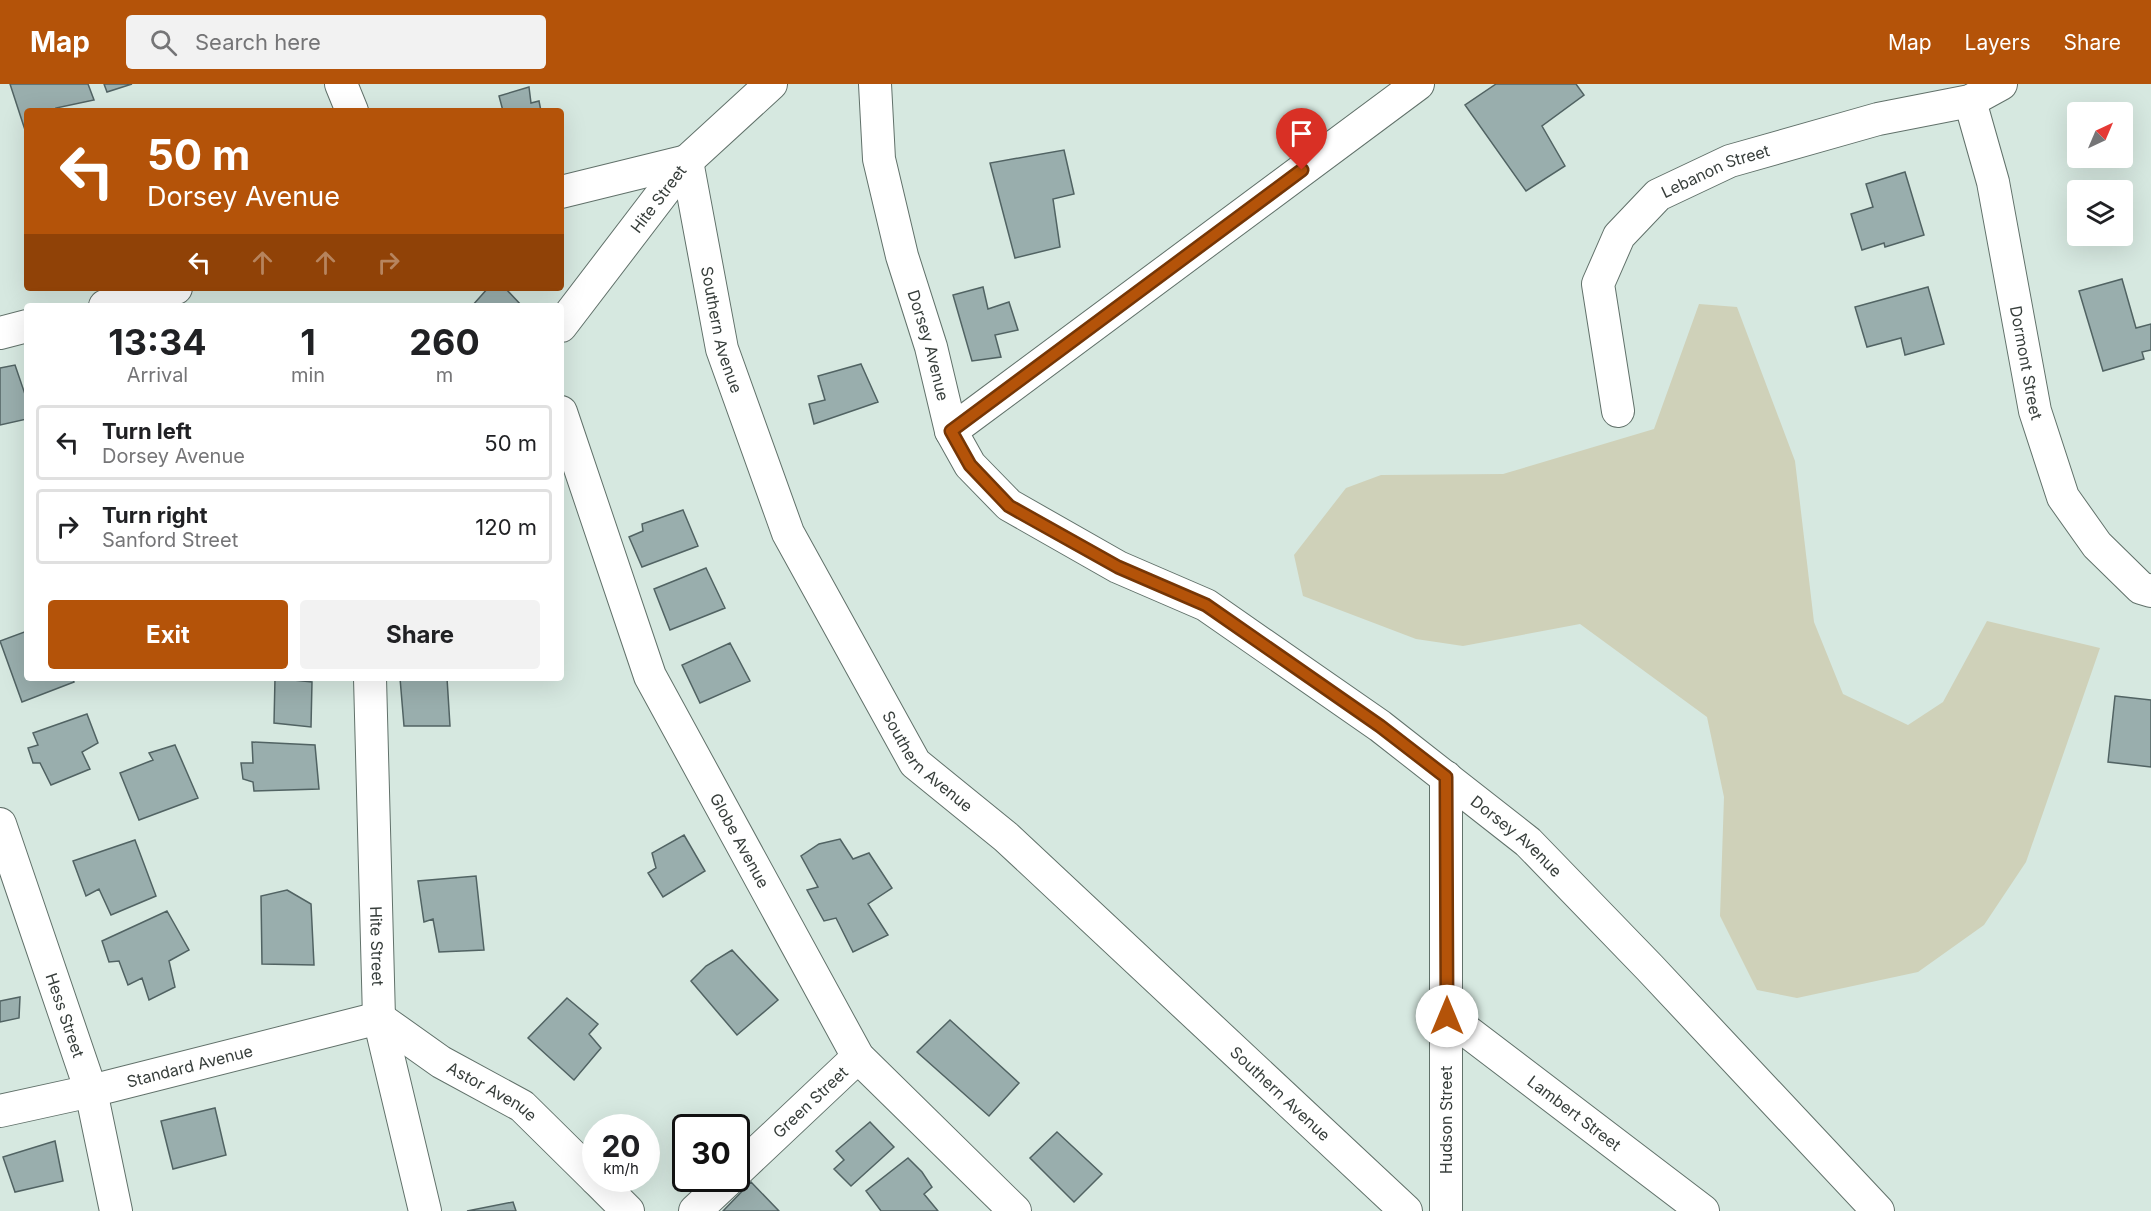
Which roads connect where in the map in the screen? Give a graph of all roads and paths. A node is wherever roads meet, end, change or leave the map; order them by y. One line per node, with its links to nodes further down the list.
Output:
1 (341, 84): 7 (street)
2 (771, 84): 8 (street, Hite Street)
3 (875, 84): 17 (street, Dorsey Avenue)
4 (1418, 84): 17 (street)
5 (2001, 84): 6 (street, Lebanon Street)
6 (1970, 100): 15 (street, Lebanon Street); 18 (street, Dormont Street)
7 (351, 108)
8 (687, 161): 9 (street); 12 (street, Hite Street); 36 (street, Southern Avenue)
9 (564, 191)
10 (164, 291): 11 (street)
11 (117, 303)
12 (564, 322)
13 (24, 327): 14 (street)
14 (0, 333)
15 (1618, 411)
16 (564, 421): 24 (street, Globe Avenue)
17 (951, 431): 20 (street, Dorsey Avenue)
18 (2151, 591)
19 (370, 681): 23 (street, Hite Street)
20 (1446, 777): 22 (street, Hudson Street); 39 (street, Dorsey Avenue)
21 (0, 824): 25 (street, Hess Street)
22 (1447, 1016): 37 (street, Hudson Street); 38 (street, Lambert Street)
23 (379, 1018): 25 (street, Standard Avenue); 28 (street, Astor Avenue); 32 (street, Hite Street)
24 (858, 1057): 27 (street, Green Street); 35 (street, Globe Avenue)
25 (91, 1091): 26 (street, Standard Avenue); 31 (street, Hess Street)
26 (0, 1111)
27 (750, 1159)
28 (582, 1165)
29 (609, 1192): 33 (street, Astor Avenue)
30 (715, 1192): 34 (street)
31 (116, 1211)
32 (424, 1211)
33 (628, 1211)
34 (695, 1211)
35 (1015, 1211)
36 (1406, 1211)
37 (1446, 1211)
38 (1703, 1211)
39 (1878, 1211)

